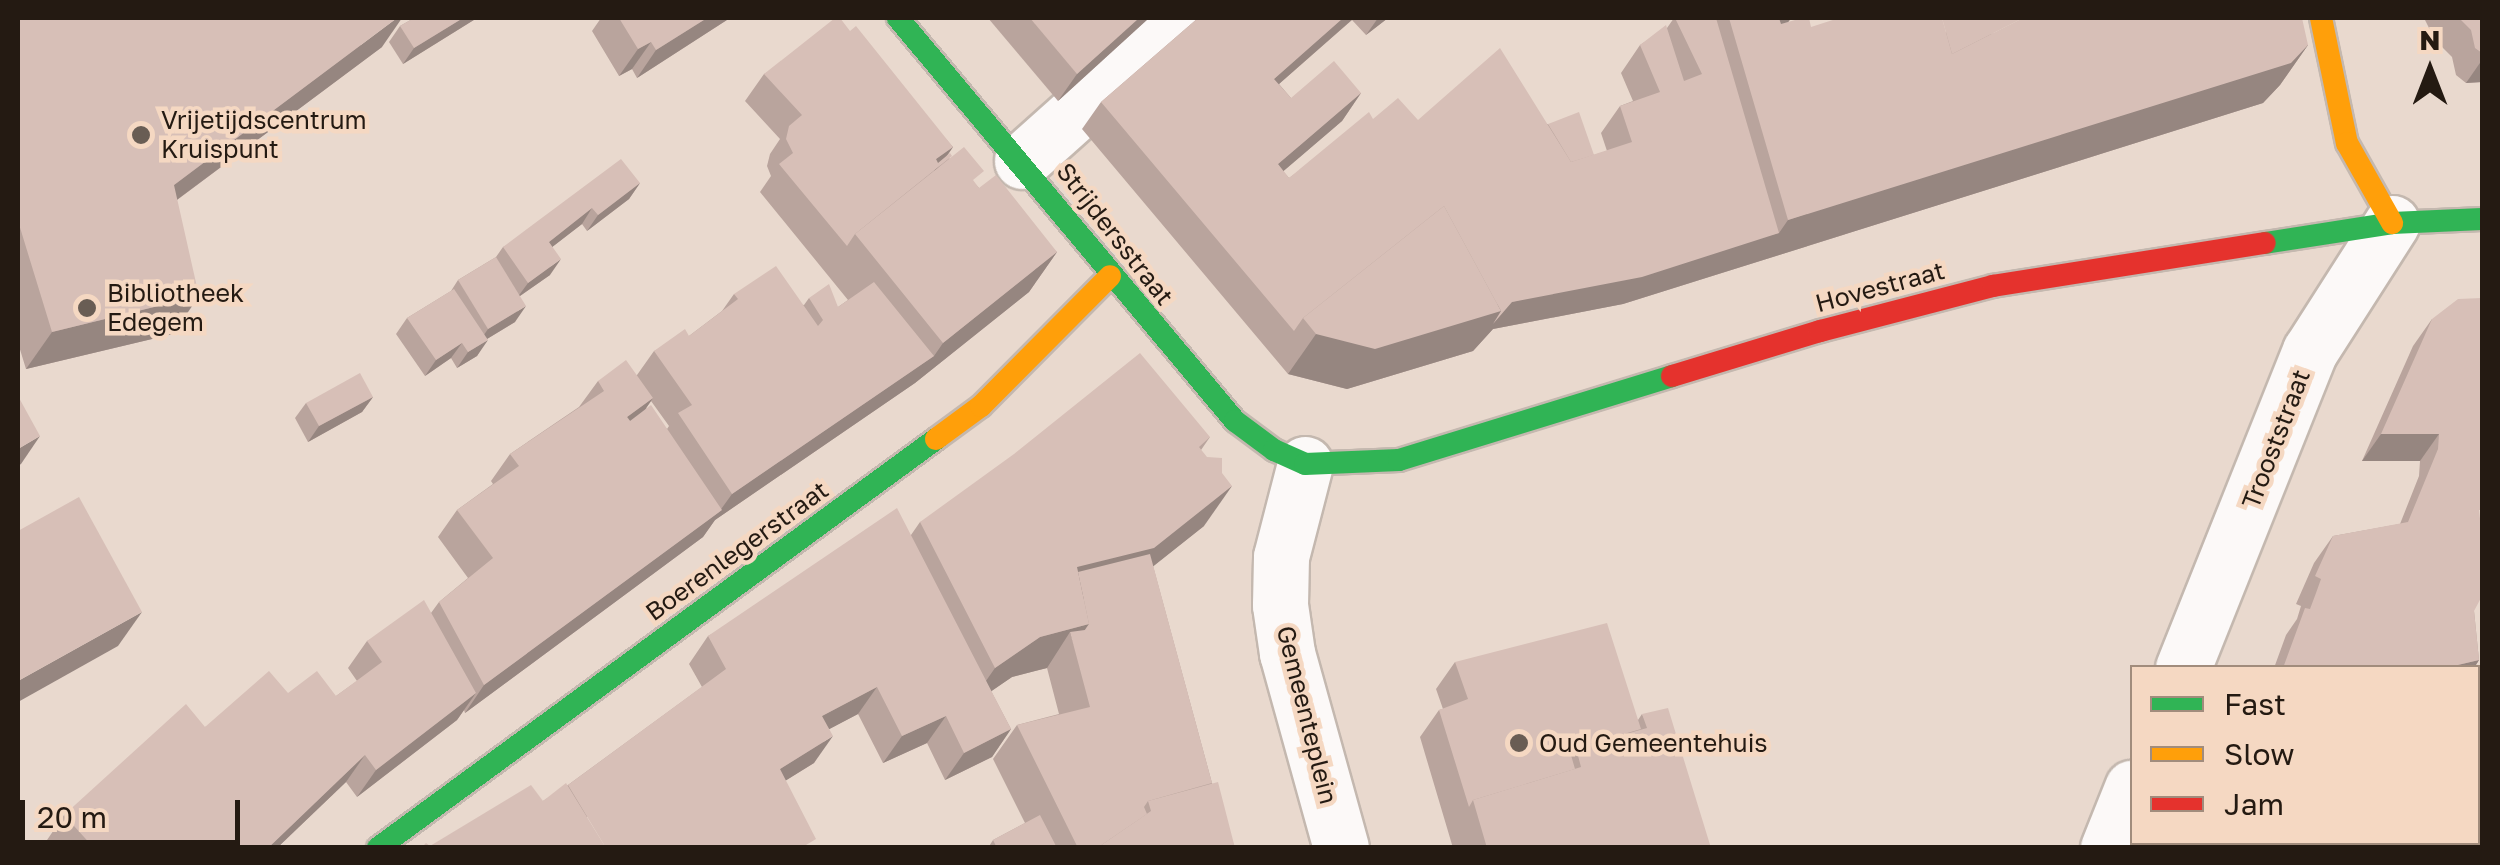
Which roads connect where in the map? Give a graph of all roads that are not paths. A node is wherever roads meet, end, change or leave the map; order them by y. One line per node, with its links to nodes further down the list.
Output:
1 (898, 18): 4 (street, Strijdersstraat)
2 (1182, 18): 4 (street)
3 (2321, 18): 6 (street)
4 (1022, 161): 7 (street, Strijdersstraat)
5 (2482, 219): 6 (street, Hovestraat)
6 (2392, 224): 8 (street, Hovestraat); 9 (street, Trooststraat)
7 (1110, 276): 8 (street, Strijdersstraat); 11 (street, Boerenlegerstraat)
8 (1306, 464): 12 (street, Gemeenteplein)
9 (2185, 665)
10 (2130, 793): 13 (street)
11 (378, 848)
12 (1341, 848)
13 (2108, 848)

